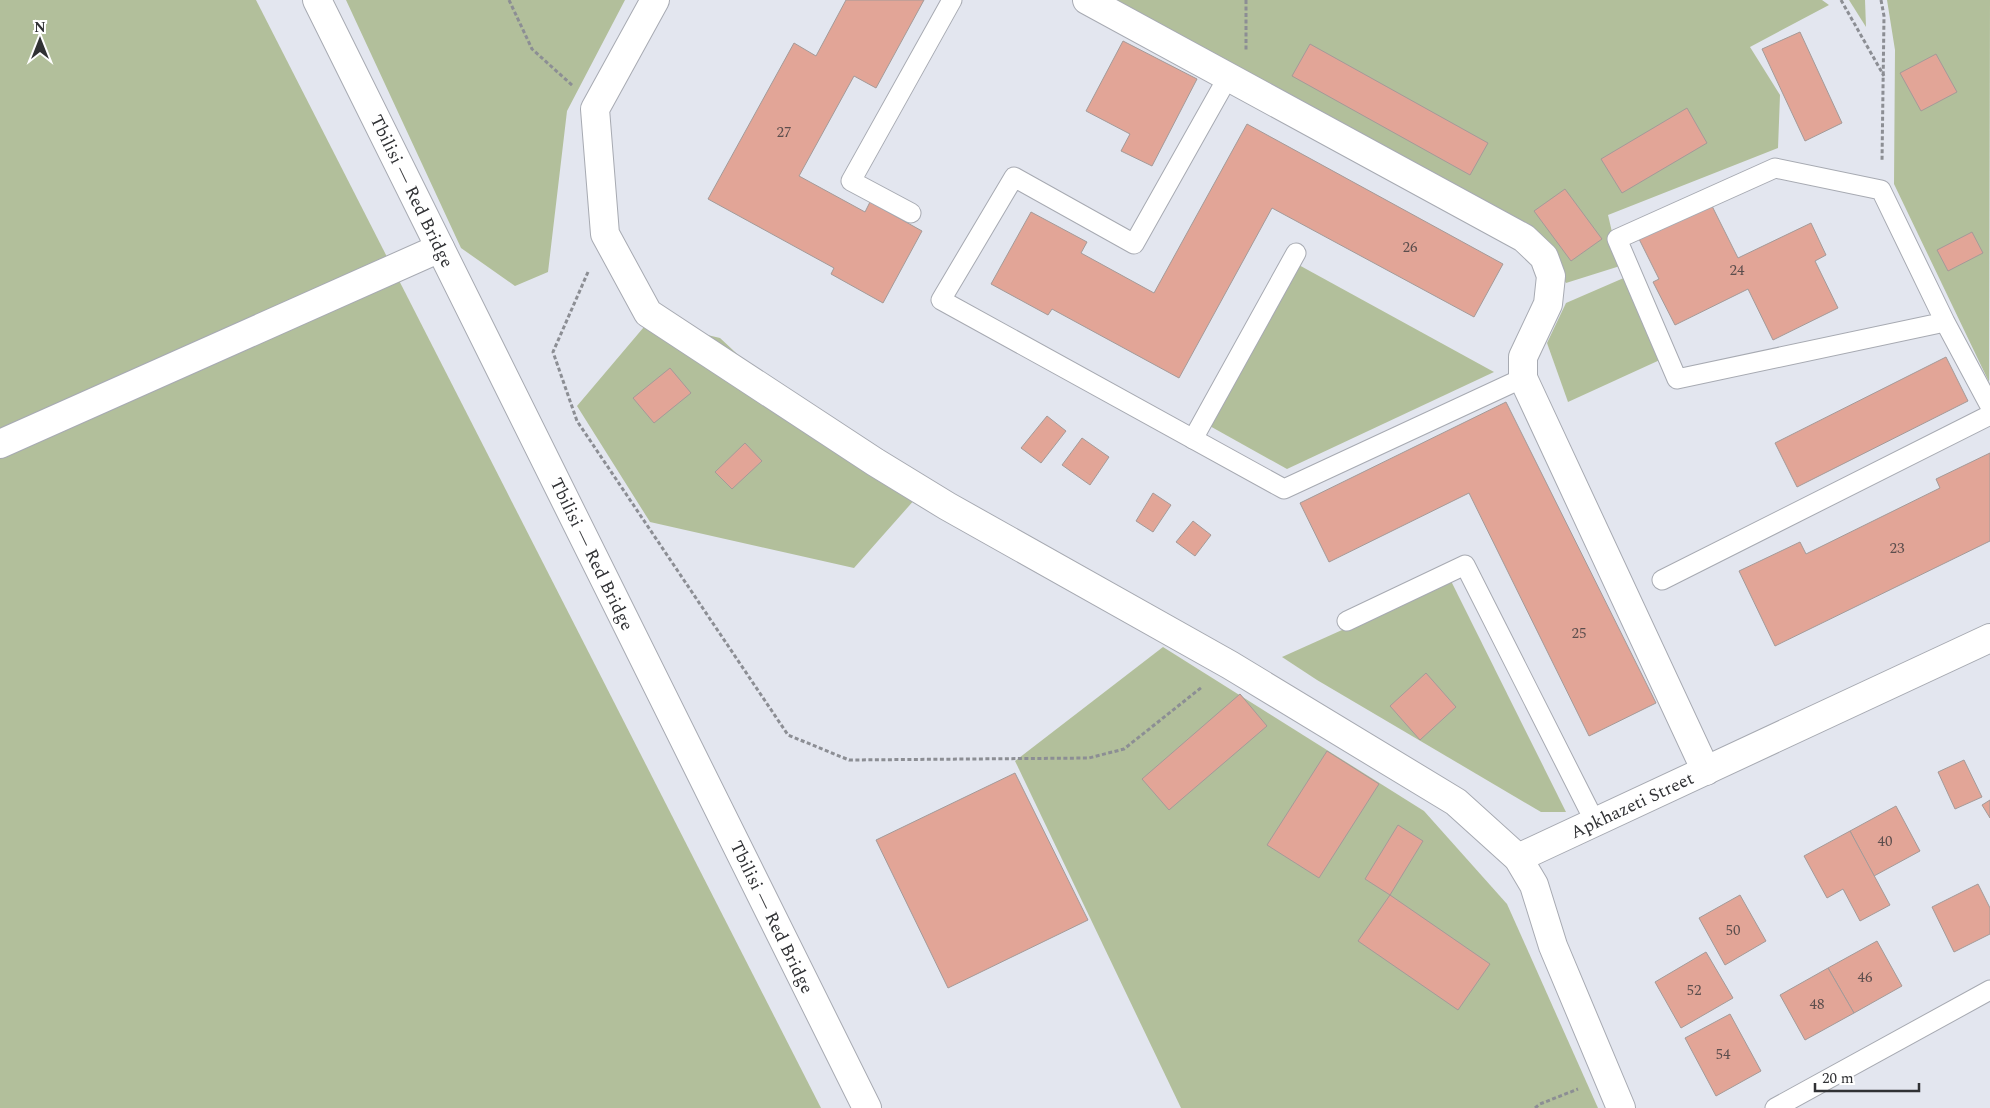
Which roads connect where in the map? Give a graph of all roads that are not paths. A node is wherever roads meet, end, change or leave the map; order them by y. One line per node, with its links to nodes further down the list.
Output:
1 (317, 0): 7 (main road, Tbilisi — Red Bridge)
2 (655, 0): 20 (main road)
3 (952, 0): 6 (lane)
4 (1086, 0): 5 (main road)
5 (1237, 82): 10 (main road); 13 (lane)
6 (911, 213)
7 (440, 248): 14 (main road); 22 (main road, Tbilisi — Red Bridge)
8 (1296, 253): 13 (lane)
9 (1946, 322): 9 (lane); 11 (lane)
10 (1524, 378): 13 (lane); 18 (main road)
11 (1990, 406)
12 (1990, 414): 15 (lane)
13 (1193, 439)
14 (0, 444)
15 (1662, 580)
16 (1347, 621): 19 (lane)
17 (1990, 638): 18 (main road, Apkhazeti Street)
18 (1706, 771): 19 (main road, Apkhazeti Street)
19 (1595, 822): 20 (main road, Apkhazeti Street)
20 (1518, 858): 23 (main road)
21 (1990, 990): 24 (lane)
22 (867, 1108)
23 (1621, 1108)
24 (1775, 1108)

